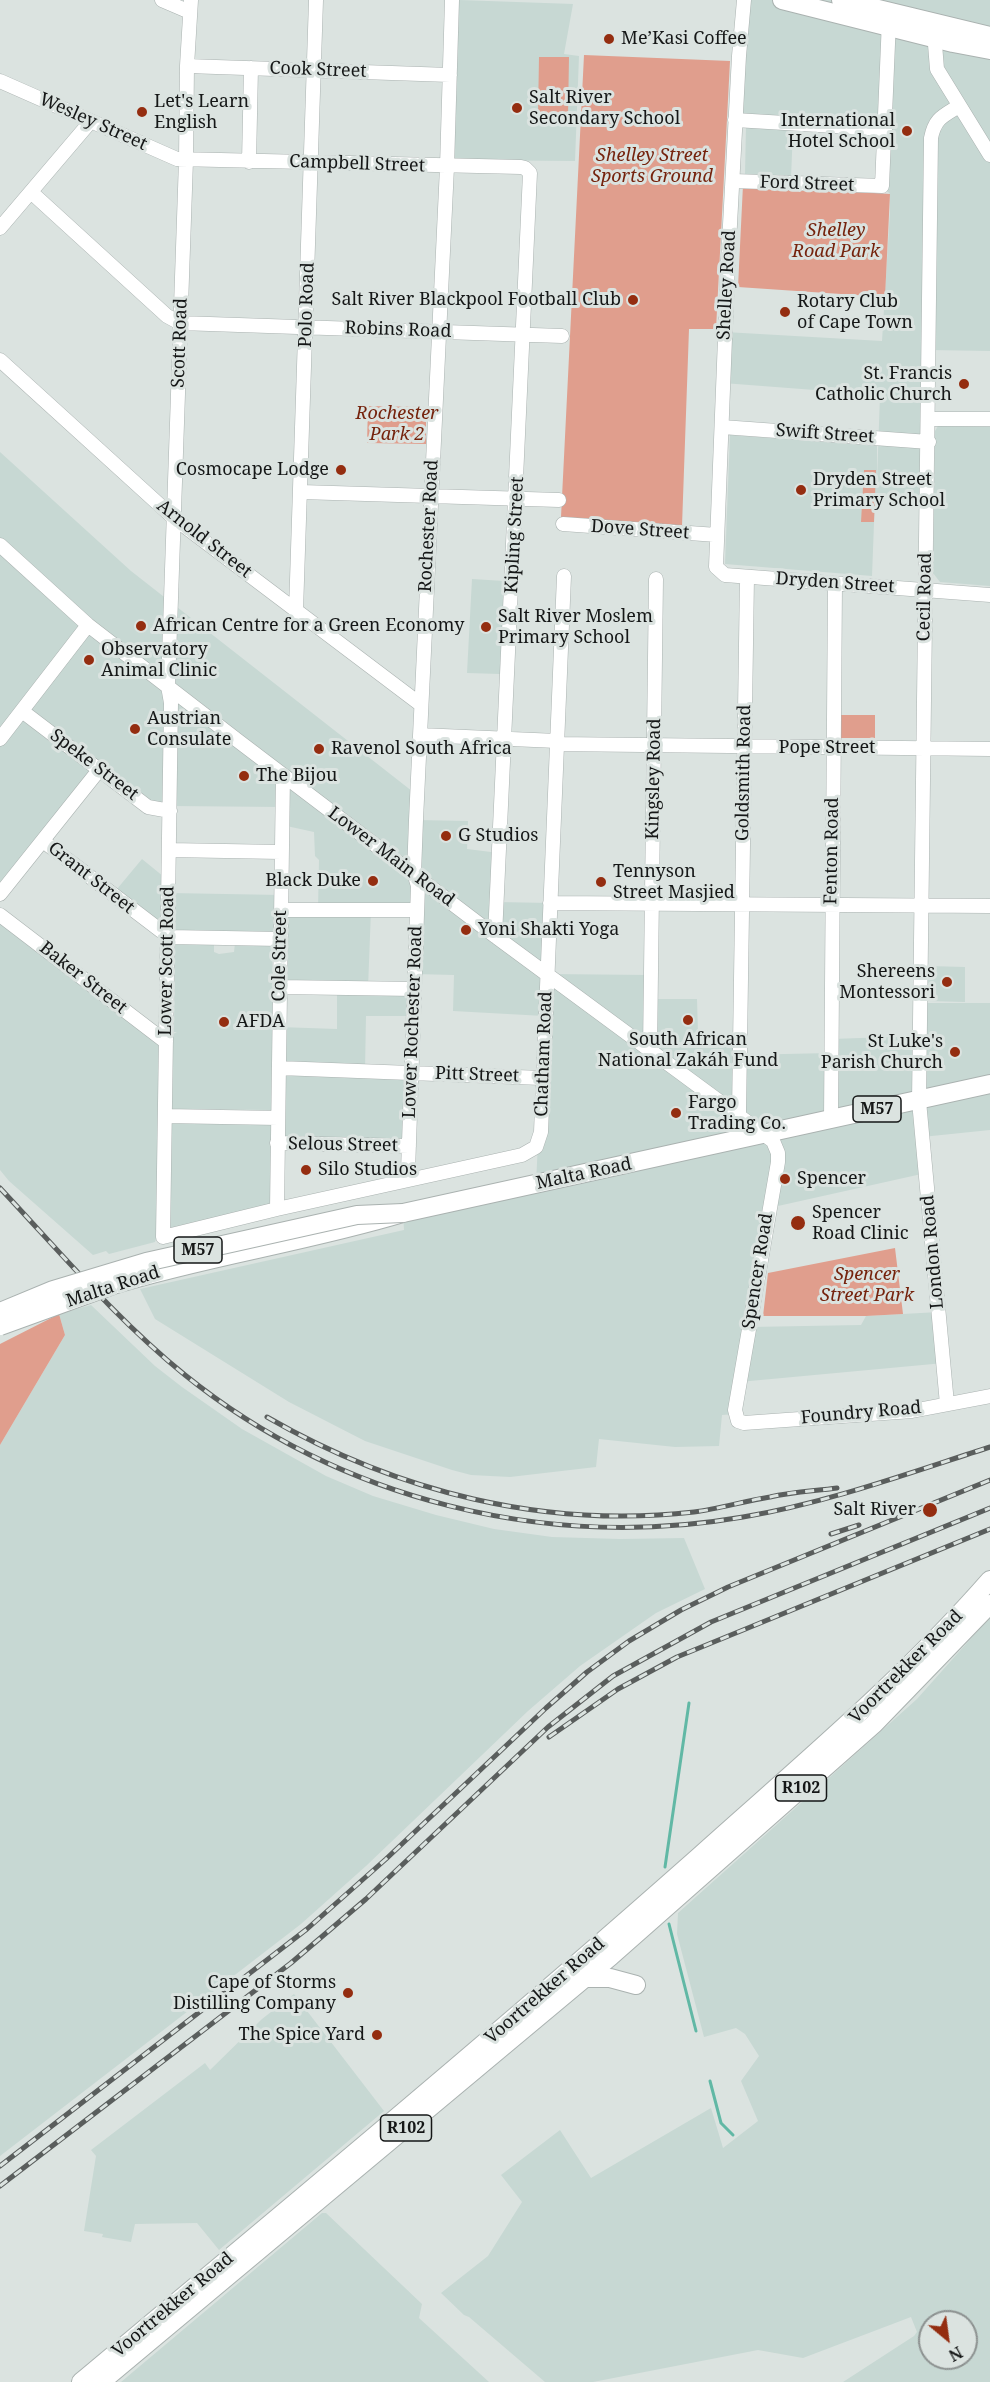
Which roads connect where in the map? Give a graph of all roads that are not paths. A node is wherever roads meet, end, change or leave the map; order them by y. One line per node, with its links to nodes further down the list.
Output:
1 (162, 0): 7 (street)
2 (316, 0): 14 (street, Polo Road)
3 (452, 0): 15 (street, Rochester Road)
4 (744, 0): 18 (street, Shelley Road)
5 (782, 0): 8 (main road)
6 (840, 0): 8 (main road)
7 (191, 6): 12 (street, Scott Road)
8 (889, 20): 9 (main road); 20 (street)
9 (934, 31): 10 (main road); 11 (main road); 17 (street)
10 (990, 36)
11 (990, 50)
12 (187, 66): 13 (street, Cook Street); 22 (street, Scott Road)
13 (252, 68): 14 (street, Cook Street); 23 (street)
14 (314, 70): 15 (street, Cook Street); 24 (street, Polo Road)
15 (450, 75): 25 (street, Rochester Road)
16 (0, 81): 19 (street, Wesley Street)
17 (959, 106): 21 (street); 36 (street, Cecil Road)
18 (735, 120): 20 (street); 27 (street, Shelley Road)
19 (92, 121): 22 (street, Wesley Street); 28 (street)
20 (885, 129): 27 (street, Ford Street)
21 (990, 155)
22 (186, 160): 23 (street, Campbell Street); 30 (street, Scott Road)
23 (249, 162): 24 (street, Campbell Street)
24 (311, 162): 25 (street, Campbell Street); 31 (street, Polo Road)
25 (447, 167): 26 (street, Campbell Street); 32 (street, Rochester Road)
26 (528, 170): 33 (street, Kipling Street)
27 (733, 181): 38 (street, Shelley Road)
28 (31, 192): 29 (street); 30 (street)
29 (0, 228)
30 (180, 323): 31 (street, Robins Road); 44 (street, Scott Road)
31 (306, 327): 32 (street, Robins Road); 40 (street, Polo Road)
32 (438, 331): 33 (street, Robins Road); 41 (street, Rochester Road)
33 (524, 334): 34 (street, Robins Road); 42 (street, Kipling Street)
34 (562, 336)
35 (0, 360): 44 (street, Arnold Street)
36 (929, 419): 37 (street); 39 (street, Cecil Road)
37 (990, 419)
38 (722, 427): 39 (street, Swift Street); 46 (street, Shelley Road)
39 (928, 442): 53 (street, Cecil Road)
40 (301, 492): 41 (street); 55 (street, Polo Road)
41 (430, 496): 42 (street); 58 (street, Rochester Road)
42 (516, 499): 43 (street); 62 (street, Kipling Street)
43 (559, 500)
44 (175, 519): 55 (street, Arnold Street); 57 (street, Scott Road)
45 (563, 524): 46 (street, Dove Street)
46 (717, 535): 48 (street, Shelley Road)
47 (0, 545): 56 (street, Lower Main Road)
48 (718, 571): 50 (street, Dryden Street)
49 (564, 576): 63 (street, Chatham Road)
50 (747, 577): 52 (street, Dryden Street); 65 (street, Goldsmith Road)
51 (656, 579): 64 (street, Kingsley Road)
52 (835, 584): 53 (street, Dryden Street); 67 (street, Fenton Road)
53 (925, 590): 54 (street, Dryden Street); 66 (street, Cecil Road)
54 (990, 595)
55 (296, 611): 58 (street, Arnold Street)
56 (88, 625): 57 (street, Lower Main Road); 59 (street)
57 (168, 686): 70 (street, Lower Main Road); 71 (street, Lower Scott Road)
58 (420, 704): 60 (street, Rochester Road)
59 (22, 711): 61 (street); 69 (street, Speke Street)
60 (420, 735): 62 (street, Pope Street); 75 (street, Rochester Road)
61 (0, 739)
62 (505, 739): 63 (street, Pope Street); 86 (street, Kipling Street)
63 (556, 743): 64 (street, Pope Street); 77 (street, Chatham Road)
64 (654, 746): 65 (street, Pope Street); 78 (street, Kingsley Road)
65 (744, 747): 67 (street, Pope Street); 79 (street, Goldsmith Road)
66 (922, 747): 67 (street, Pope Street); 68 (street, Pope Street); 81 (street, Cecil Road)
67 (834, 748): 80 (street, Fenton Road)
68 (990, 748)
69 (99, 770): 71 (street, Speke Street); 72 (street)
70 (283, 775): 74 (street, Cole Street); 75 (street, Lower Main Road)
71 (170, 811): 73 (street, Lower Scott Road)
72 (43, 841): 76 (street); 87 (street, Grant Street)
73 (169, 850): 74 (street); 87 (street, Lower Scott Road)
74 (281, 852): 83 (street, Cole Street)
75 (414, 873): 84 (street, Lower Rochester Road); 86 (street, Lower Main Road)
76 (0, 894)
77 (550, 903): 78 (street); 89 (street, Chatham Road)
78 (652, 903): 79 (street); 93 (street, Kingsley Road)
79 (742, 904): 80 (street); 99 (street, Goldsmith Road)
80 (832, 904): 81 (street); 102 (street, Fenton Road)
81 (921, 905): 82 (street); 98 (street, Cecil Road)
82 (990, 906)
83 (280, 910): 84 (street); 88 (street, Cole Street)
84 (417, 910): 91 (street, Lower Rochester Road)
85 (0, 915): 92 (street, Baker Street)
86 (495, 936): 89 (street, Lower Main Road)
87 (169, 938): 88 (street); 92 (street, Lower Scott Road)
88 (280, 939): 90 (street, Cole Street)
89 (547, 974): 93 (street, Lower Main Road); 96 (street, Chatham Road)
90 (280, 987): 91 (street); 94 (street, Cole Street)
91 (414, 989): 95 (street, Lower Rochester Road)
92 (166, 1042): 100 (street, Lower Scott Road)
93 (650, 1051): 99 (street, Lower Main Road)
94 (279, 1068): 95 (street, Pitt Street); 101 (street, Cole Street)
95 (411, 1073): 96 (street, Pitt Street); 105 (street, Lower Rochester Road)
96 (542, 1078): 107 (street, Chatham Road)
97 (990, 1084): 98 (main road, M57)
98 (919, 1101): 102 (main road, M57); 113 (street, London Road)
99 (739, 1113): 103 (street, Lower Main Road)
100 (165, 1116): 101 (street); 109 (street, Lower Scott Road)
101 (278, 1118): 104 (street, Cole Street)
102 (831, 1119): 103 (main road, M57)
103 (764, 1134): 108 (main road, Malta Road / M57); 114 (street, Spencer Road)
104 (277, 1143): 105 (street, Selous Street); 107 (street, Cole Street)
105 (409, 1146): 106 (street, Lower Rochester Road)
106 (408, 1172)
107 (277, 1209): 109 (street, Chatham Road)
108 (402, 1213): 110 (main road, Malta Road / M57, bridge); 111 (main road, Malta Road / M57, bridge)
109 (163, 1237)
110 (0, 1312)
111 (0, 1326)
112 (990, 1396): 113 (street, Foundry Road)
113 (948, 1404): 114 (street, Foundry Road)
114 (735, 1414)
115 (990, 1580): 119 (main road, Voortrekker Road / R102)
116 (990, 1604): 117 (main road, Voortrekker Road / R102)
117 (585, 1978): 118 (main road); 119 (main road, Voortrekker Road / R102)
118 (636, 1985)
119 (506, 2034): 120 (main road, Voortrekker Road / R102)
120 (165, 2320): 121 (main road, Voortrekker Road / R102); 122 (main road, Voortrekker Road / R102)
121 (81, 2382)
122 (101, 2382)

